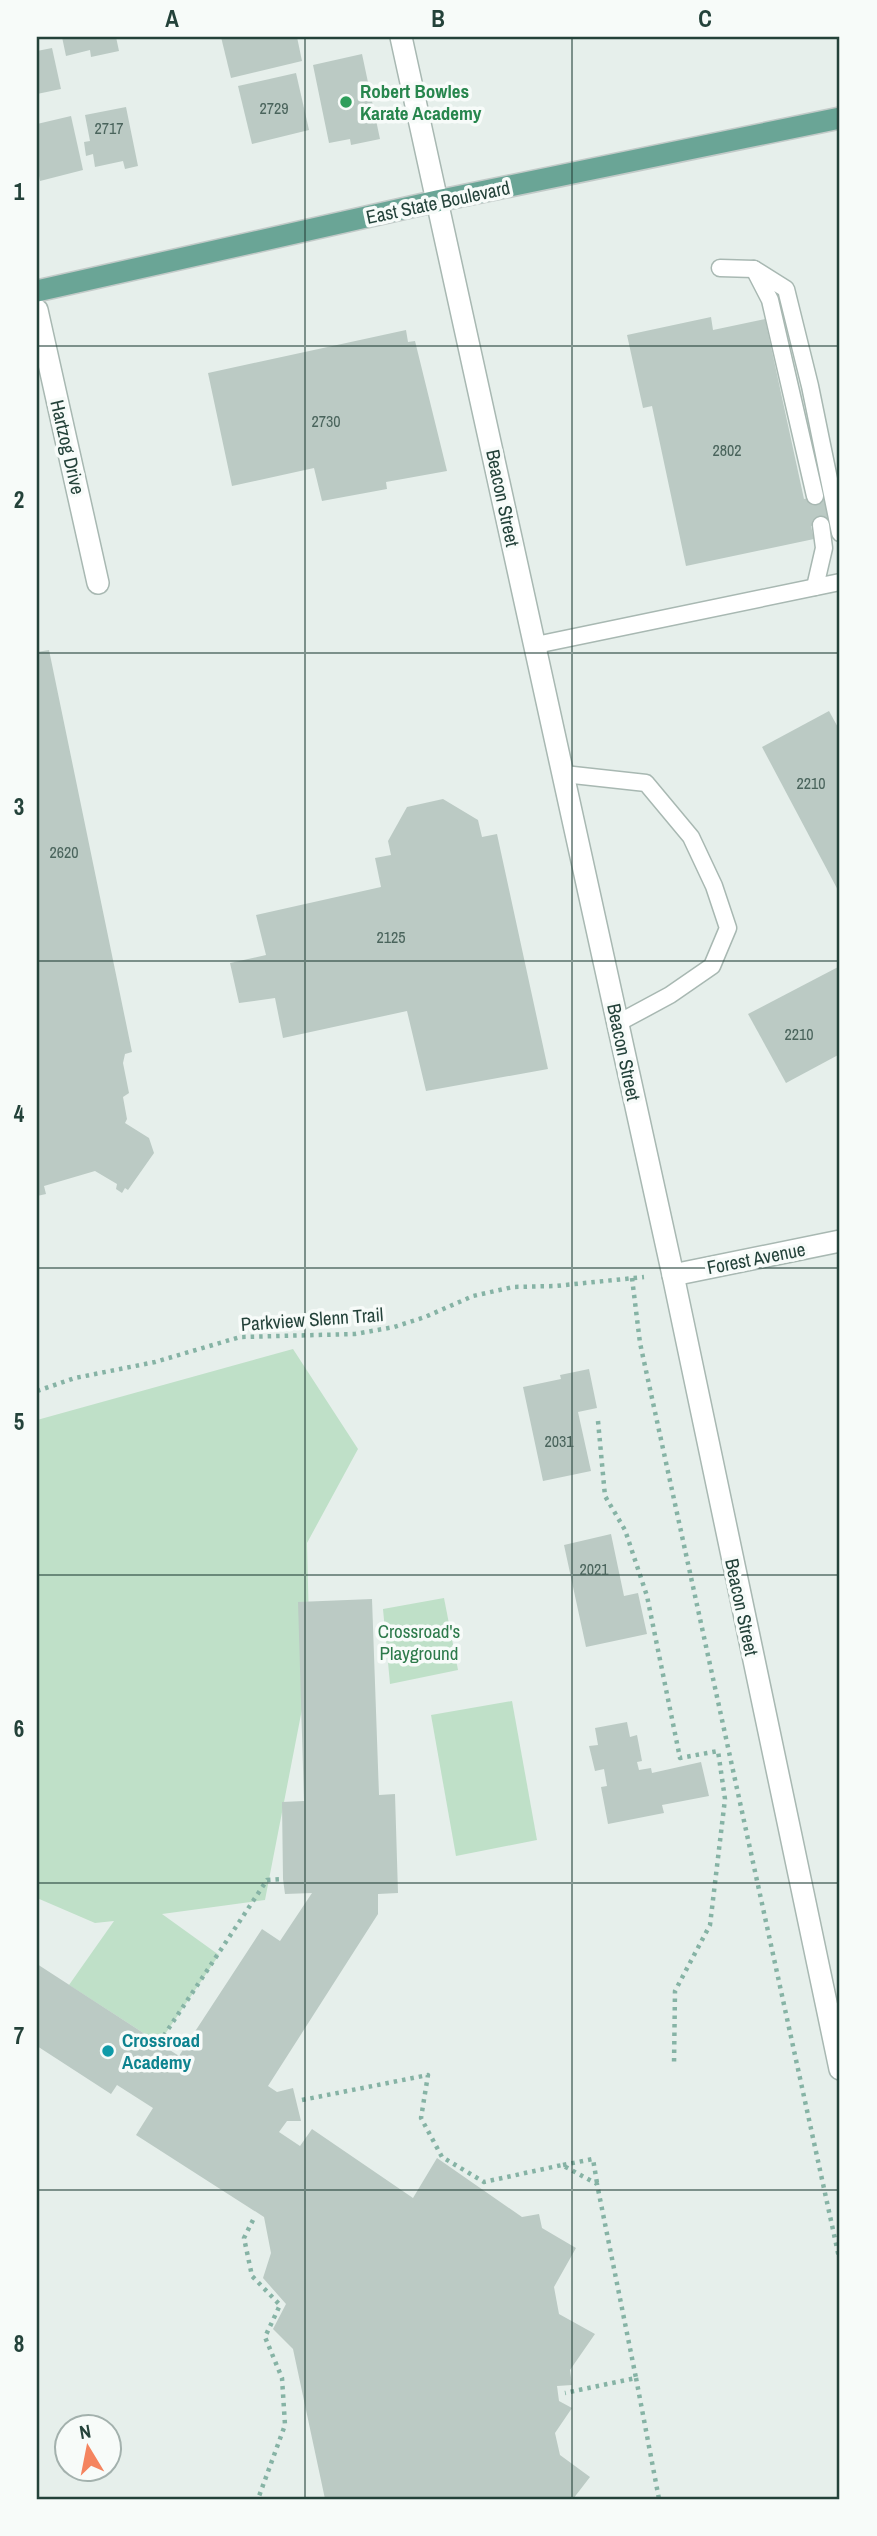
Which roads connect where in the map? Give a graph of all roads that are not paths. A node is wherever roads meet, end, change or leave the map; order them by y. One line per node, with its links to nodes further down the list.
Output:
1 (401, 37): 3 (street, Beacon Street)
2 (840, 118): 3 (main road, East State Boulevard)
3 (438, 201): 6 (main road, East State Boulevard); 14 (street, Beacon Street)
4 (720, 268): 5 (lane)
5 (754, 269): 8 (lane); 10 (lane)
6 (37, 291)
7 (37, 310): 12 (street, Hartzog Drive)
8 (815, 496)
9 (821, 524): 13 (lane)
10 (840, 533)
11 (840, 582): 13 (lane)
12 (98, 583)
13 (815, 587): 14 (lane)
14 (536, 645): 15 (street, Beacon Street)
15 (564, 774): 16 (street, Beacon Street); 16 (lane)
16 (618, 1023): 18 (street, Beacon Street)
17 (840, 1241): 18 (street, Forest Avenue)
18 (673, 1275): 19 (street, Beacon Street)
19 (840, 2069)

